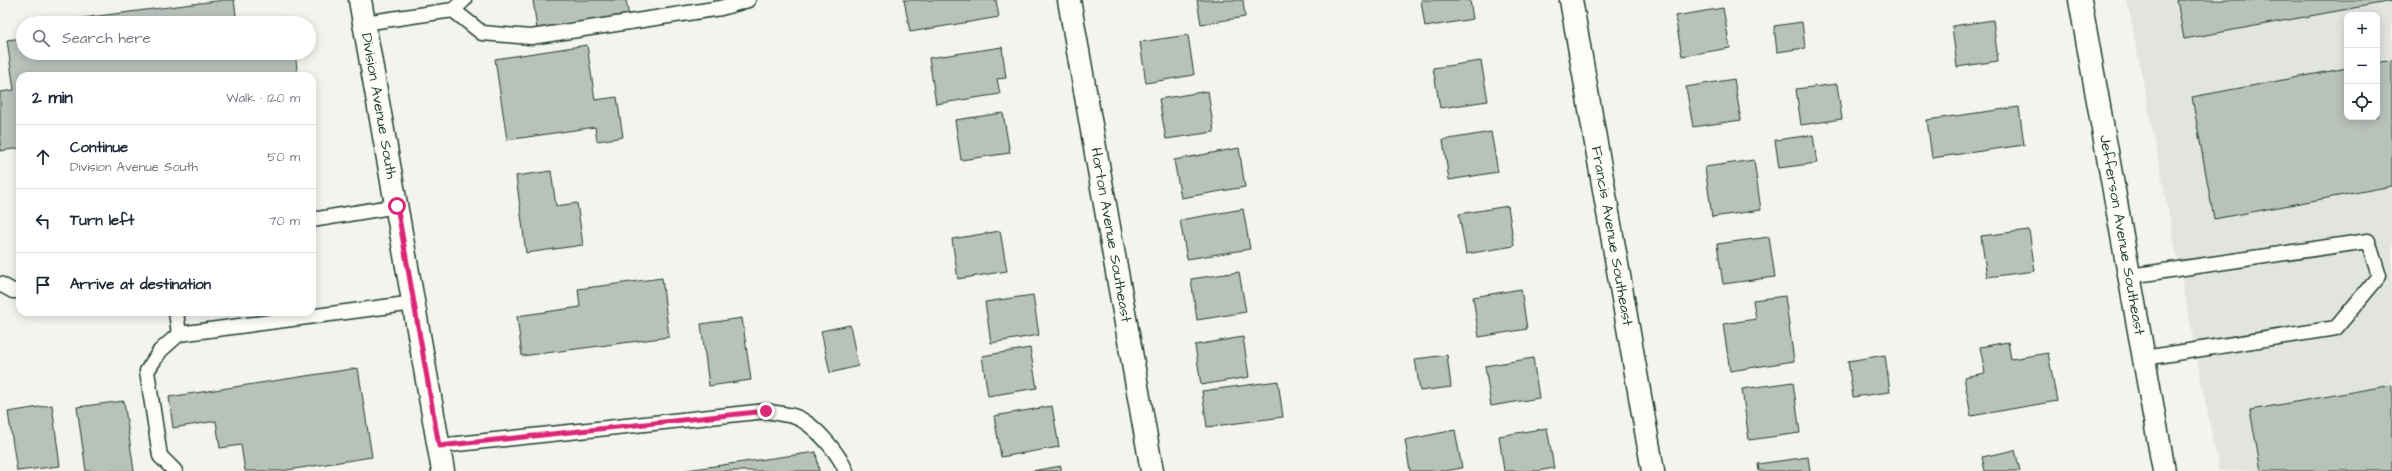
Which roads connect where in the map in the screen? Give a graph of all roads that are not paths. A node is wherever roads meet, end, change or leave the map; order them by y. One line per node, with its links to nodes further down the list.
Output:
1 (360, 0): 8 (street, Division Avenue South)
2 (464, 0): 7 (lane)
3 (748, 0): 7 (lane)
4 (1069, 0): 24 (street, Horton Avenue Southeast)
5 (1571, 0): 25 (street, Francis Avenue Southeast)
6 (2080, 0): 11 (street, Jefferson Avenue Southeast)
7 (453, 10): 8 (lane)
8 (364, 23): 9 (street, Division Avenue South)
9 (397, 206): 10 (lane); 14 (street, Division Avenue South)
10 (316, 219)
11 (2130, 276): 19 (street, Jefferson Avenue Southeast); 19 (lane)
12 (0, 284): 13 (lane)
13 (16, 291)
14 (414, 303): 17 (lane); 20 (street, Division Avenue South)
15 (177, 316): 18 (lane)
16 (315, 316): 18 (lane)
17 (316, 316)
18 (179, 334): 21 (lane)
19 (2144, 358): 26 (street, Jefferson Avenue Southeast)
20 (439, 446): 22 (street, Division Avenue South); 23 (lane)
21 (175, 471)
22 (443, 471)
23 (846, 471)
24 (1152, 471)
25 (1653, 471)
26 (2164, 471)

